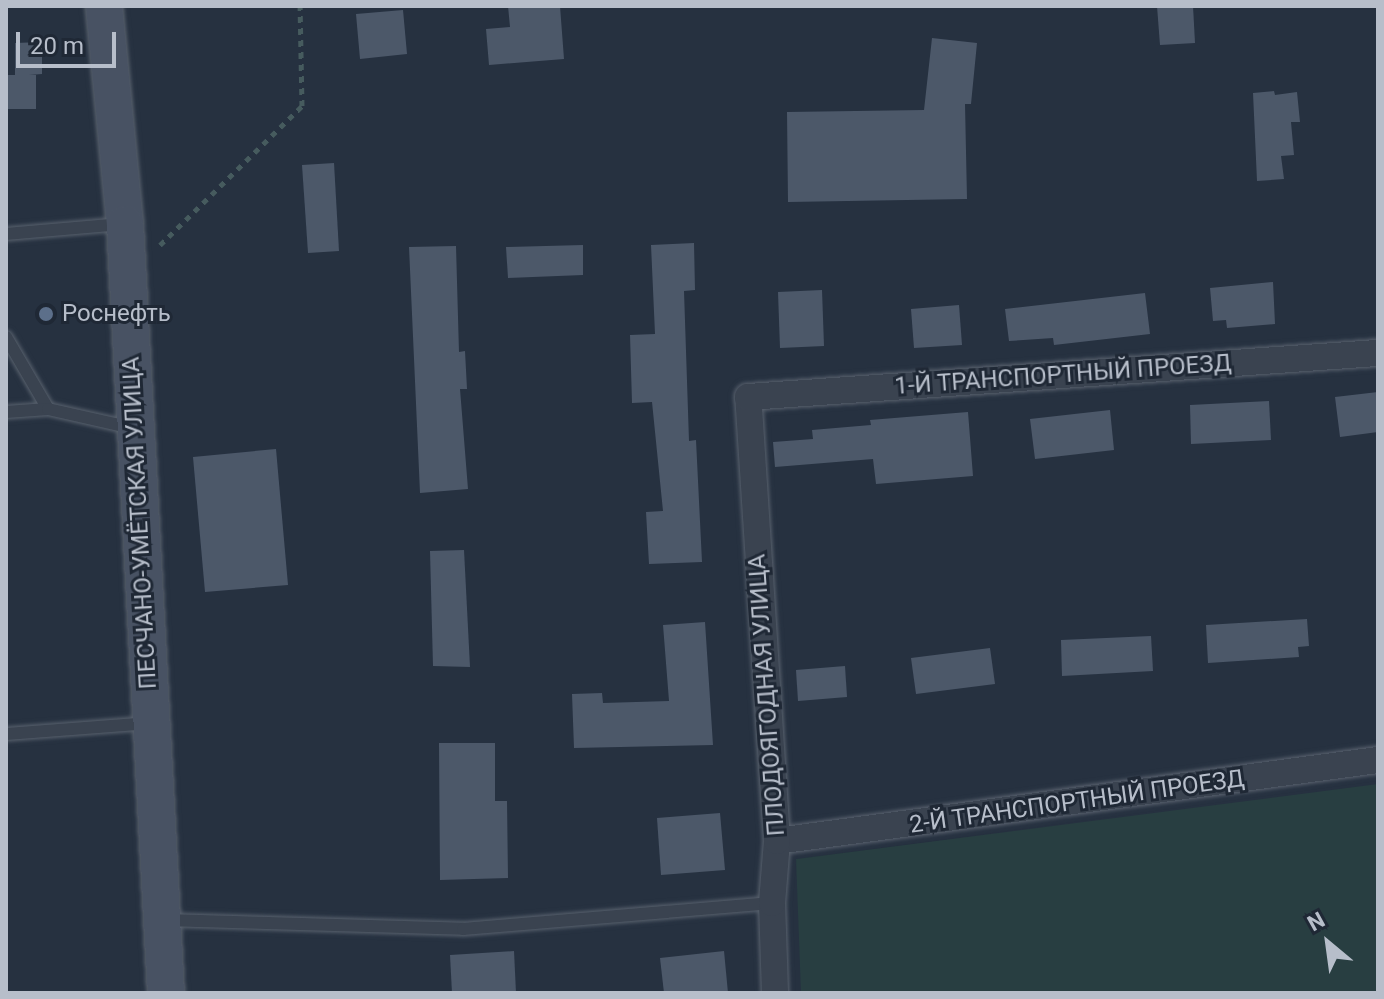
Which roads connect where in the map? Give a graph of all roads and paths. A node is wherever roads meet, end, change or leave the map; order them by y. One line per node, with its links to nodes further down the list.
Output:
1 (104, 6): 3 (main road, ПЕСЧАНО-УМЁТСКАЯ УЛИЦА)
2 (300, 6): 5 (path)
3 (125, 224): 4 (lane); 5 (main road, ПЕСЧАНО-УМЁТСКАЯ УЛИЦА)
4 (6, 234)
5 (127, 275): 11 (main road, ПЕСЧАНО-УМЁТСКАЯ УЛИЦА)
6 (6, 337): 9 (lane)
7 (1378, 353): 8 (street, 1-Й ТРАНСПОРТНЫЙ ПРОЕЗД)
8 (748, 397): 15 (street, ПЛОДОЯГОДНАЯ УЛИЦА)
9 (48, 409): 10 (lane); 11 (lane)
10 (6, 412)
11 (136, 429): 12 (main road, ПЕСЧАНО-УМЁТСКАЯ УЛИЦА)
12 (151, 723): 13 (lane); 17 (main road, ПЕСЧАНО-УМЁТСКАЯ УЛИЦА)
13 (6, 734)
14 (1378, 760): 15 (street, 2-Й ТРАНСПОРТНЫЙ ПРОЕЗД)
15 (777, 841): 16 (street, ПЛОДОЯГОДНАЯ УЛИЦА)
16 (772, 903): 17 (lane); 19 (street, ПЛОДОЯГОДНАЯ УЛИЦА)
17 (161, 920): 18 (main road, ПЕСЧАНО-УМЁТСКАЯ УЛИЦА)
18 (166, 993)
19 (775, 993)

